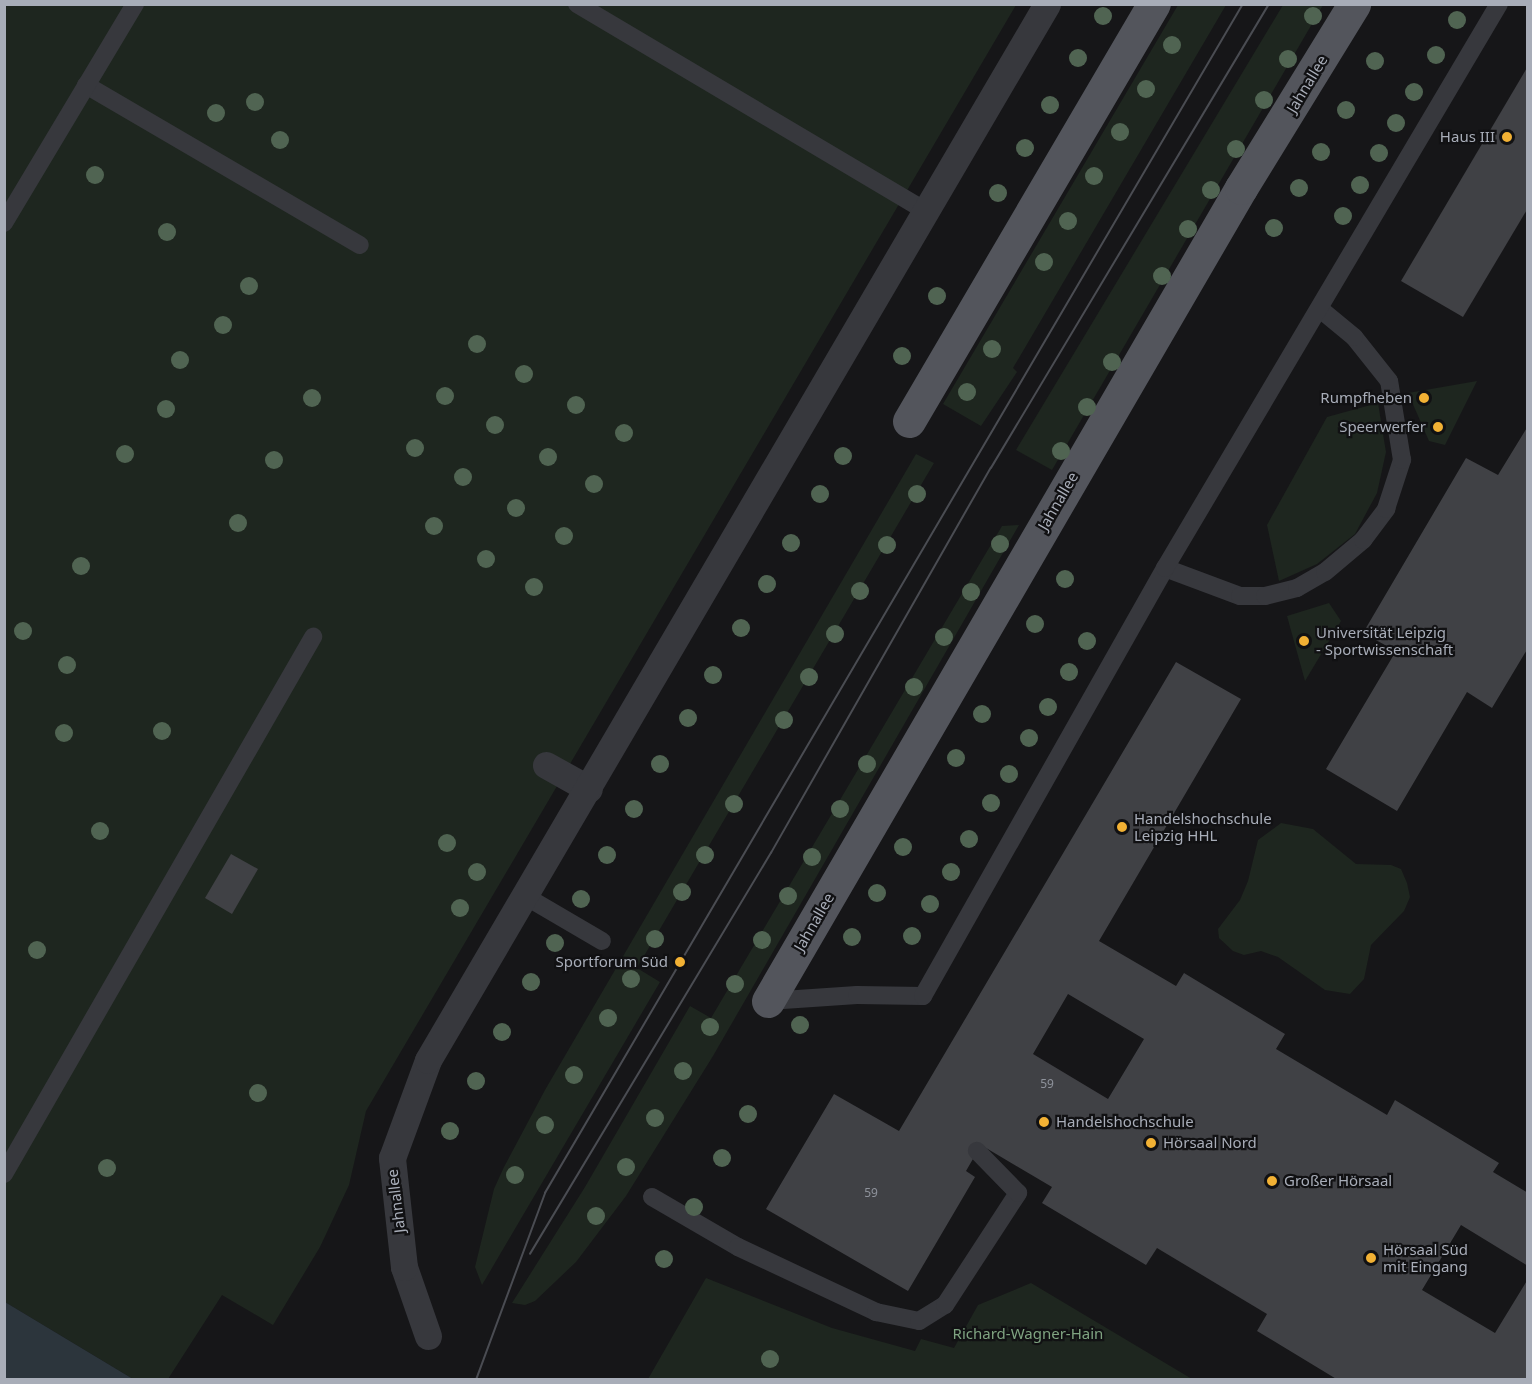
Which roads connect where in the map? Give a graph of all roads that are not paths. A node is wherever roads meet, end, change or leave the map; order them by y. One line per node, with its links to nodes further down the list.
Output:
1 (135, 4): 7 (lane)
2 (577, 4): 8 (lane)
3 (1047, 4): 8 (street, Jahnallee)
4 (1154, 4): 12 (main road)
5 (1354, 4): 19 (main road, Jahnallee)
6 (1499, 4): 11 (lane)
7 (86, 85): 9 (lane); 10 (lane)
8 (927, 212): 16 (street, Jahnallee)
9 (4, 222)
10 (360, 245)
11 (1320, 309): 13 (lane); 13 (lane)
12 (909, 421)
13 (1165, 568): 19 (lane)
14 (313, 637): 21 (lane)
15 (546, 765): 16 (street)
16 (589, 789): 17 (street, Jahnallee)
17 (525, 896): 18 (lane); 23 (street, Jahnallee)
18 (602, 941)
19 (768, 1001)
20 (977, 1152): 22 (lane)
21 (4, 1174)
22 (652, 1197)
23 (428, 1336)

